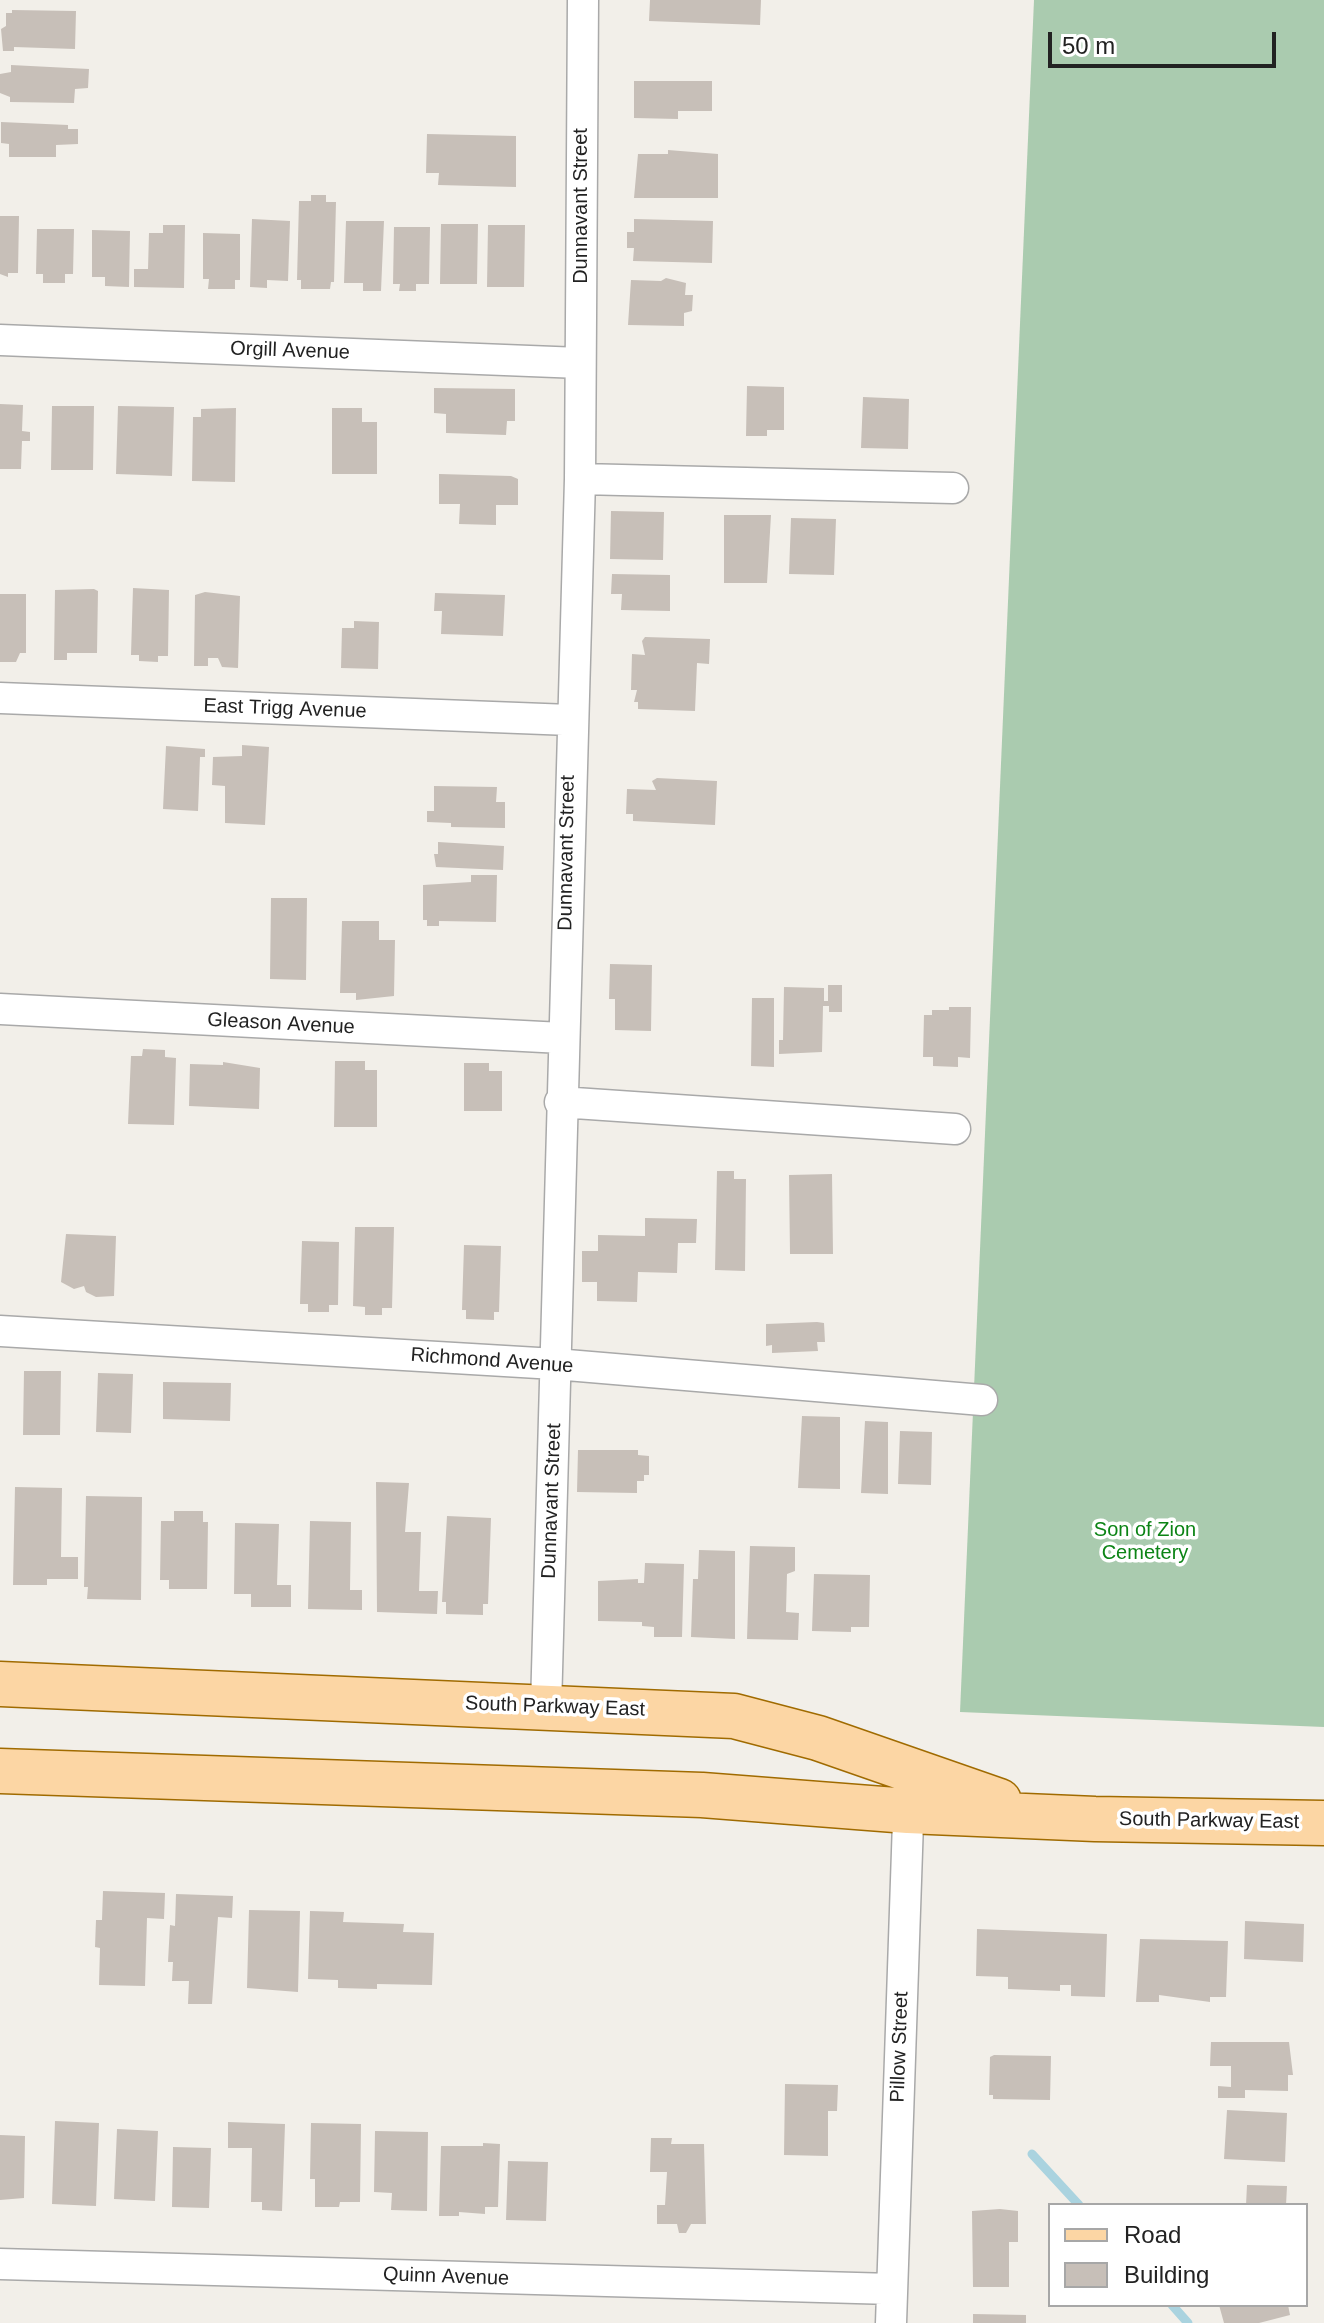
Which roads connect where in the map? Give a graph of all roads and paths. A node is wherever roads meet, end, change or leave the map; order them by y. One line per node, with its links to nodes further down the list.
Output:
1 (583, 0): 3 (street, Dunnavant Street)
2 (0, 340): 3 (street, Orgill Avenue)
3 (580, 363): 4 (street, Dunnavant Street)
4 (580, 479): 5 (street); 7 (street, Dunnavant Street)
5 (953, 488)
6 (0, 698): 7 (street, East Trigg Avenue)
7 (570, 720): 9 (street, Dunnavant Street)
8 (0, 1009): 9 (street, Gleason Avenue)
9 (562, 1038): 10 (street, Dunnavant Street)
10 (560, 1102): 11 (street); 13 (street, Dunnavant Street)
11 (955, 1129)
12 (0, 1331): 13 (street, Richmond Avenue)
13 (555, 1364): 14 (street, Richmond Avenue); 16 (street, Dunnavant Street)
14 (982, 1400)
15 (0, 1684): 16 (main road, South Parkway East)
16 (546, 1707): 18 (main road, South Parkway East)
17 (0, 1771): 18 (main road, South Parkway East)
18 (909, 1790): 19 (main road, South Parkway East); 21 (street, Pillow Street)
19 (1324, 1823)
20 (0, 2264): 21 (street, Quinn Avenue)
21 (892, 2289): 22 (street, Pillow Street)
22 (891, 2323)

